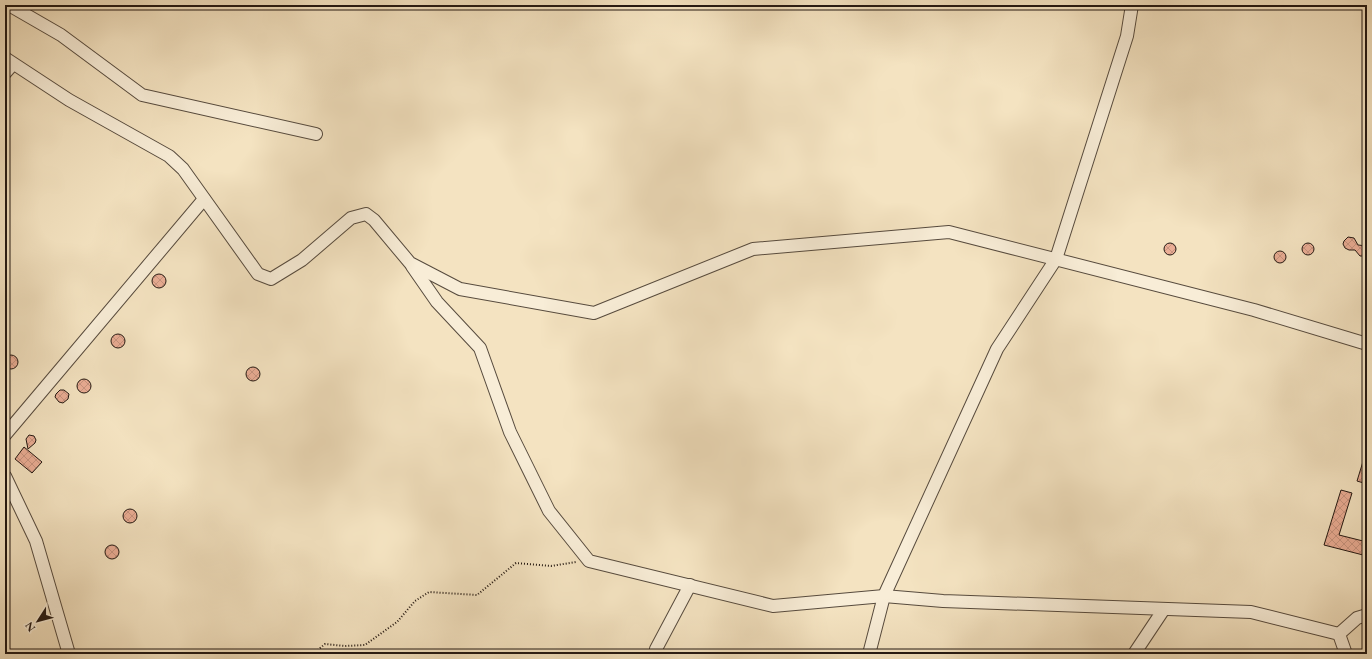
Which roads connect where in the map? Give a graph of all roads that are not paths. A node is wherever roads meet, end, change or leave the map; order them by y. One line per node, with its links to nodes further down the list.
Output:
1 (9, 5): 4 (street)
2 (1132, 5): 6 (street)
3 (8, 65): 5 (street)
4 (316, 134)
5 (204, 199): 7 (street); 9 (street)
6 (1056, 259): 7 (street); 8 (street); 12 (street)
7 (410, 263): 11 (street)
8 (1367, 344)
9 (5, 435)
10 (5, 476): 16 (street)
11 (690, 586): 12 (street); 17 (street)
12 (884, 596): 13 (street); 18 (street)
13 (1164, 609): 15 (street); 19 (street)
14 (1367, 615): 15 (street)
15 (1339, 634): 20 (street)
16 (69, 654)
17 (654, 654)
18 (869, 654)
19 (1134, 654)
20 (1346, 654)

